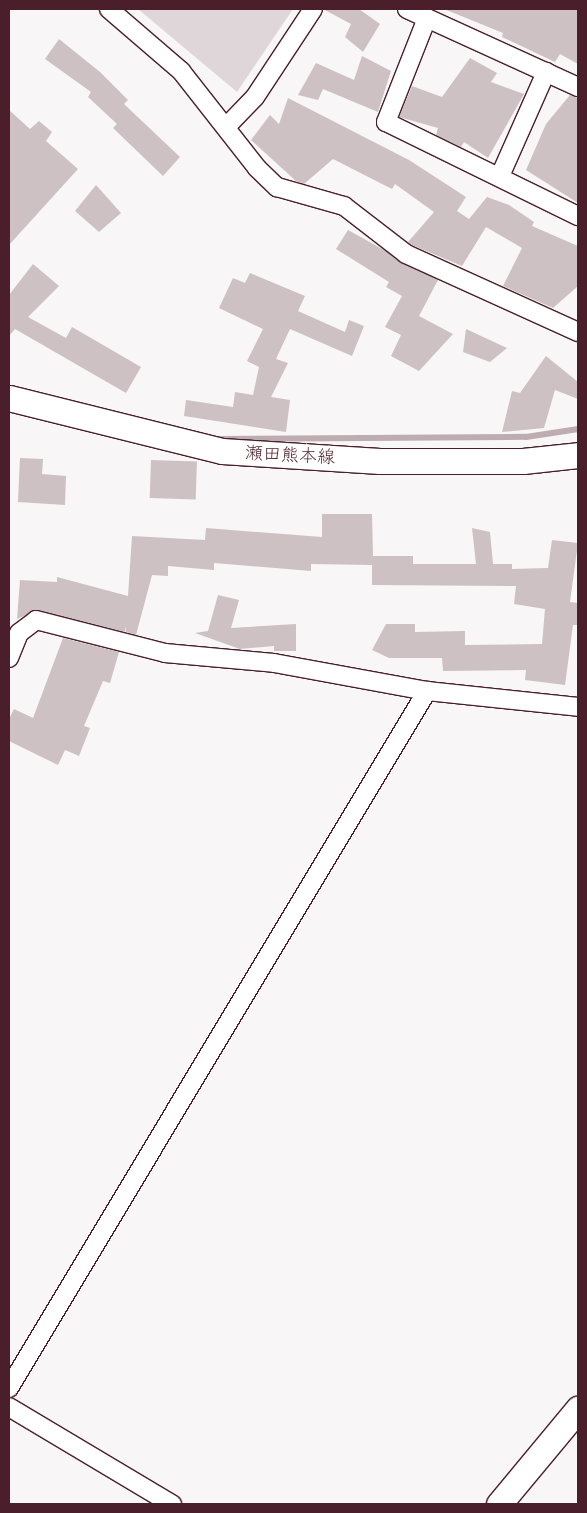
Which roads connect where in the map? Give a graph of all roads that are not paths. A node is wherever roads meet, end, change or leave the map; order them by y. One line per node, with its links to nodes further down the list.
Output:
1 (109, 9): 7 (street)
2 (313, 9): 7 (street)
3 (408, 9): 4 (street)
4 (427, 18): 5 (street); 8 (street)
5 (546, 72): 6 (street); 8 (street)
6 (578, 87)
7 (227, 126): 10 (street)
8 (500, 176): 9 (street)
9 (578, 216)
10 (578, 332)
11 (9, 398): 12 (main road, 瀬田熊本線)
12 (578, 455)
13 (9, 658): 14 (street)
14 (427, 691): 15 (street); 16 (street)
15 (578, 707)
16 (9, 1388)
17 (9, 1407): 19 (street)
18 (578, 1409): 20 (main road)
19 (172, 1504)
20 (499, 1504)

